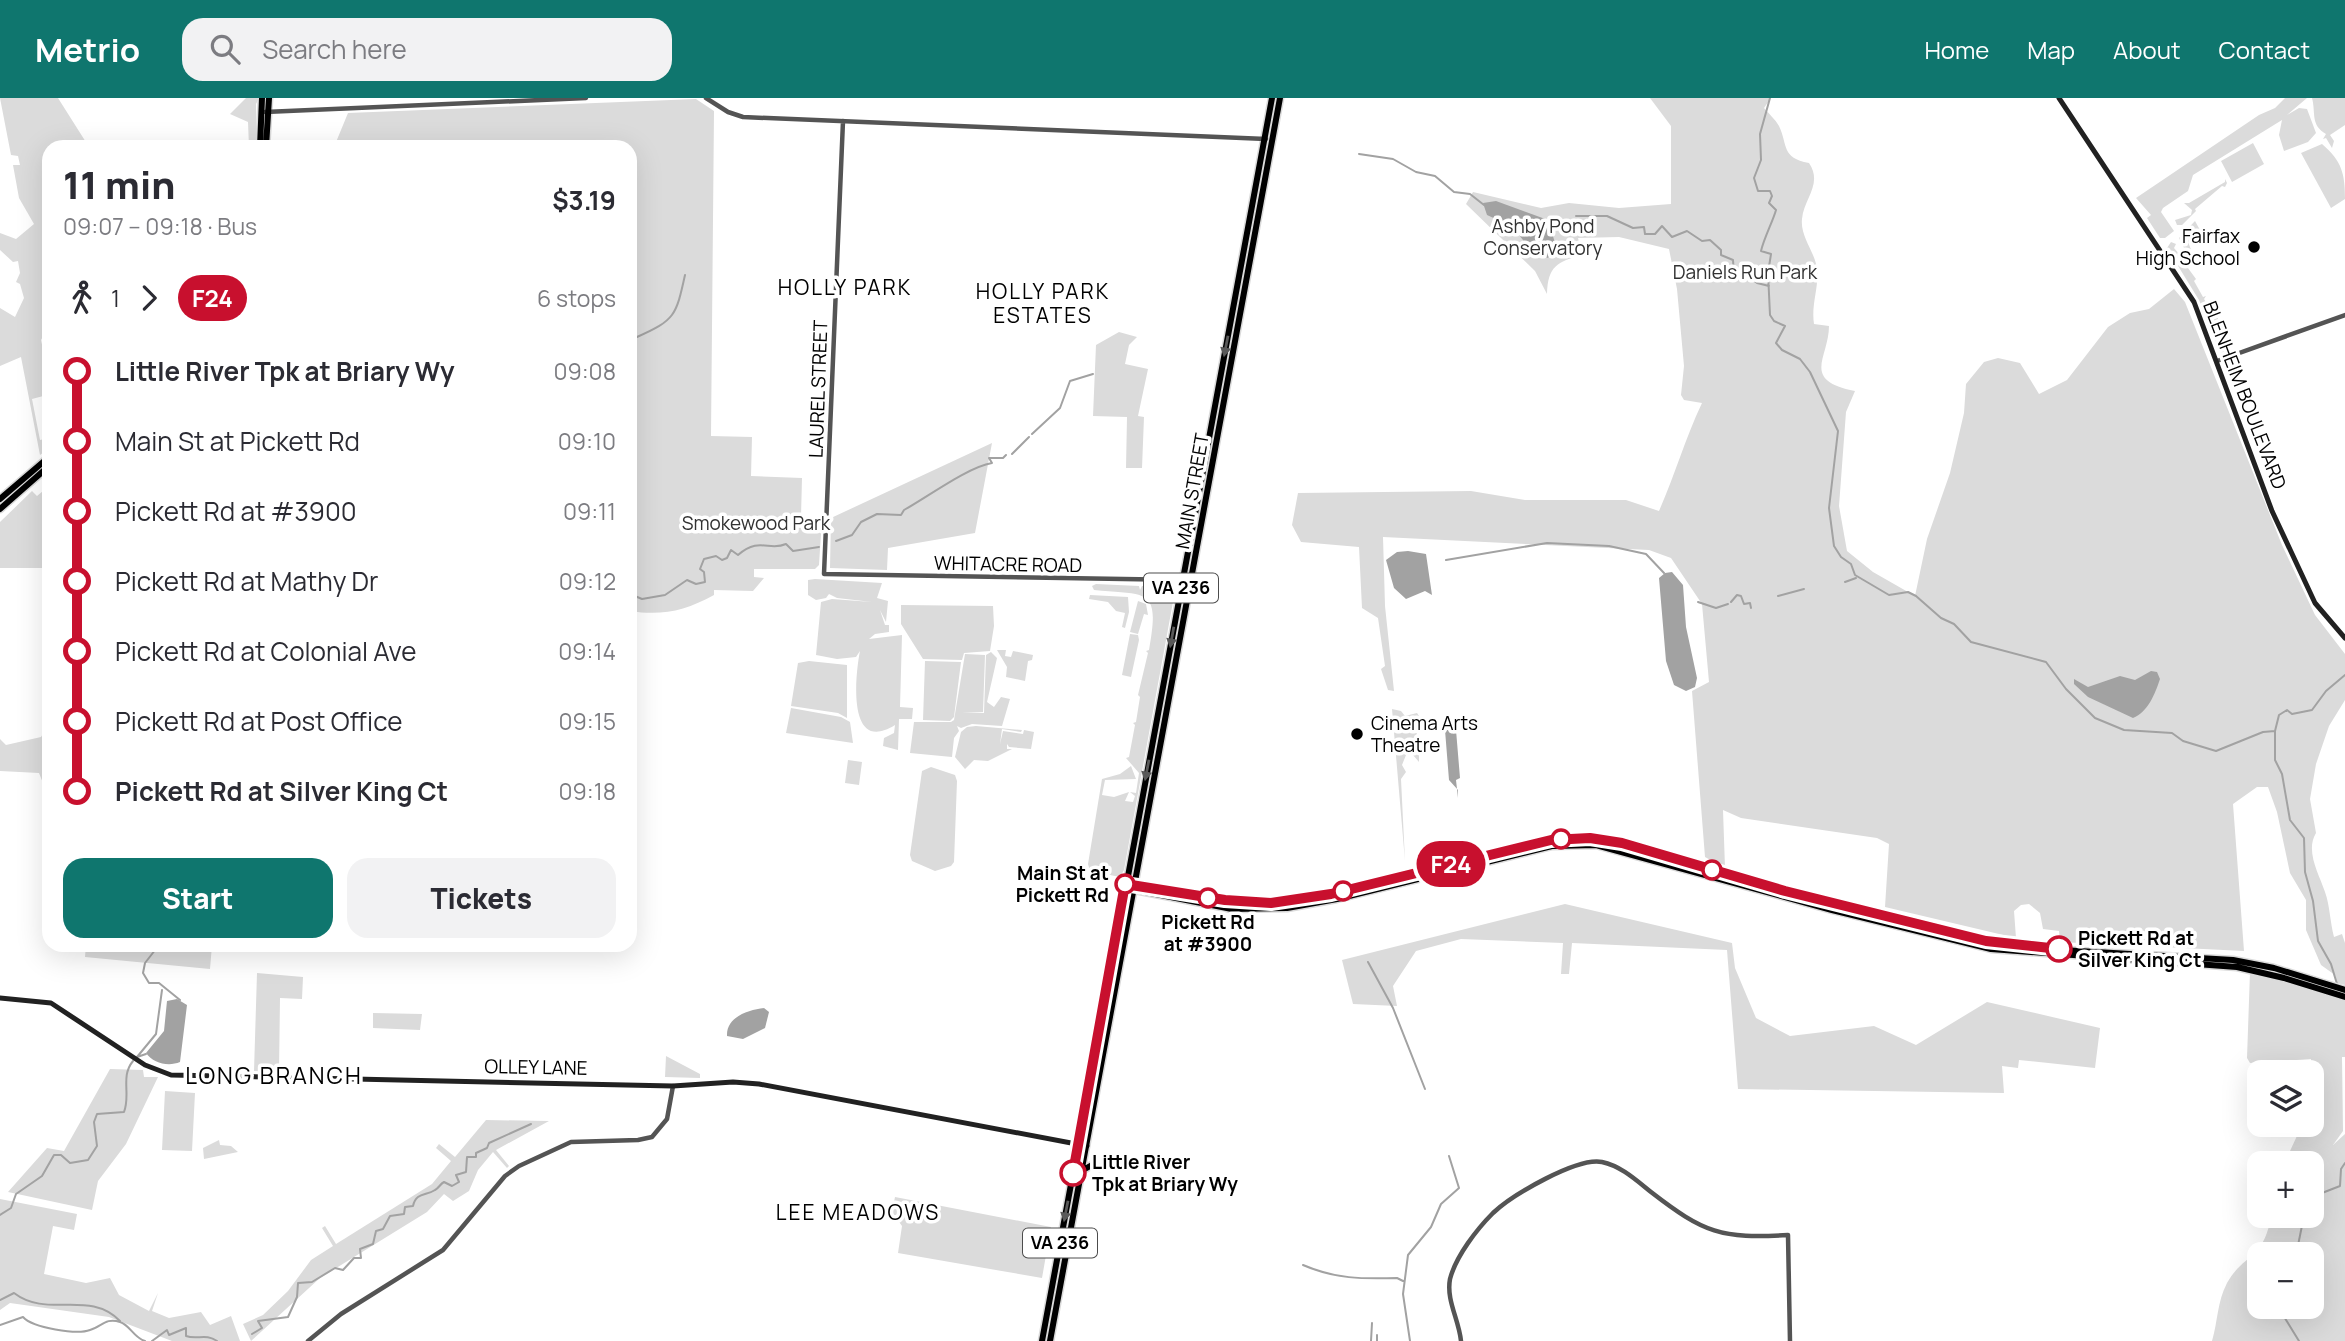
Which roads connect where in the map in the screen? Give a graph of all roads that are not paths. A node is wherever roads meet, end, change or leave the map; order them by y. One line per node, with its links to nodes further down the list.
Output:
1 (262, 98): 8 (main road)
2 (269, 98): 8 (main road)
3 (586, 98): 8 (street)
4 (706, 98): 9 (street)
5 (1272, 98): 10 (main road, MAIN STREET / VA 236)
6 (1280, 98): 13 (main road, MAIN STREET / VA 236)
7 (2059, 98): 15 (main road, BLENHEIM BOULEVARD)
8 (265, 112): 11 (main road); 12 (main road)
9 (843, 121): 10 (street); 20 (street, LAUREL STREET)
10 (1264, 139): 13 (street); 21 (main road, MAIN STREET / VA 236, one-way to 21)
11 (261, 140)
12 (266, 140)
13 (1273, 140): 22 (main road, MAIN STREET / VA 236)
14 (2345, 316): 15 (street)
15 (2217, 361): 23 (main road, BLENHEIM BOULEVARD)
16 (42, 463): 18 (main road)
17 (42, 472): 19 (main road)
18 (0, 499)
19 (0, 509)
20 (824, 574): 21 (street, WHITACRE ROAD)
21 (1182, 580): 22 (street, WHITACRE ROAD); 25 (main road, MAIN STREET / VA 236, one-way to 25)
22 (1192, 580): 24 (main road, MAIN STREET / VA 236)
23 (2345, 638)
24 (1140, 862): 26 (main road, MAIN STREET / VA 236); 27 (main road)
25 (1125, 884): 26 (main road); 33 (main road, VA 236)
26 (1136, 887): 27 (main road); 28 (main road); 34 (main road, VA 236)
27 (1161, 890): 28 (main road)
28 (2326, 989): 29 (main road); 30 (main road)
29 (2345, 990)
30 (2345, 997)
31 (0, 998): 32 (main road, OLLEY LANE)
32 (673, 1086): 33 (main road, OLLEY LANE); 37 (street)
33 (1078, 1144): 34 (main road, OLLEY LANE); 38 (main road, VA 236, one-way to 38)
34 (1087, 1146): 36 (main road, VA 236)
35 (1100, 1168): 36 (main road)
36 (1083, 1170): 39 (main road, VA 236)
37 (308, 1341)
38 (1042, 1341)
39 (1051, 1341)
40 (1461, 1341): 41 (street)
41 (1790, 1341)

